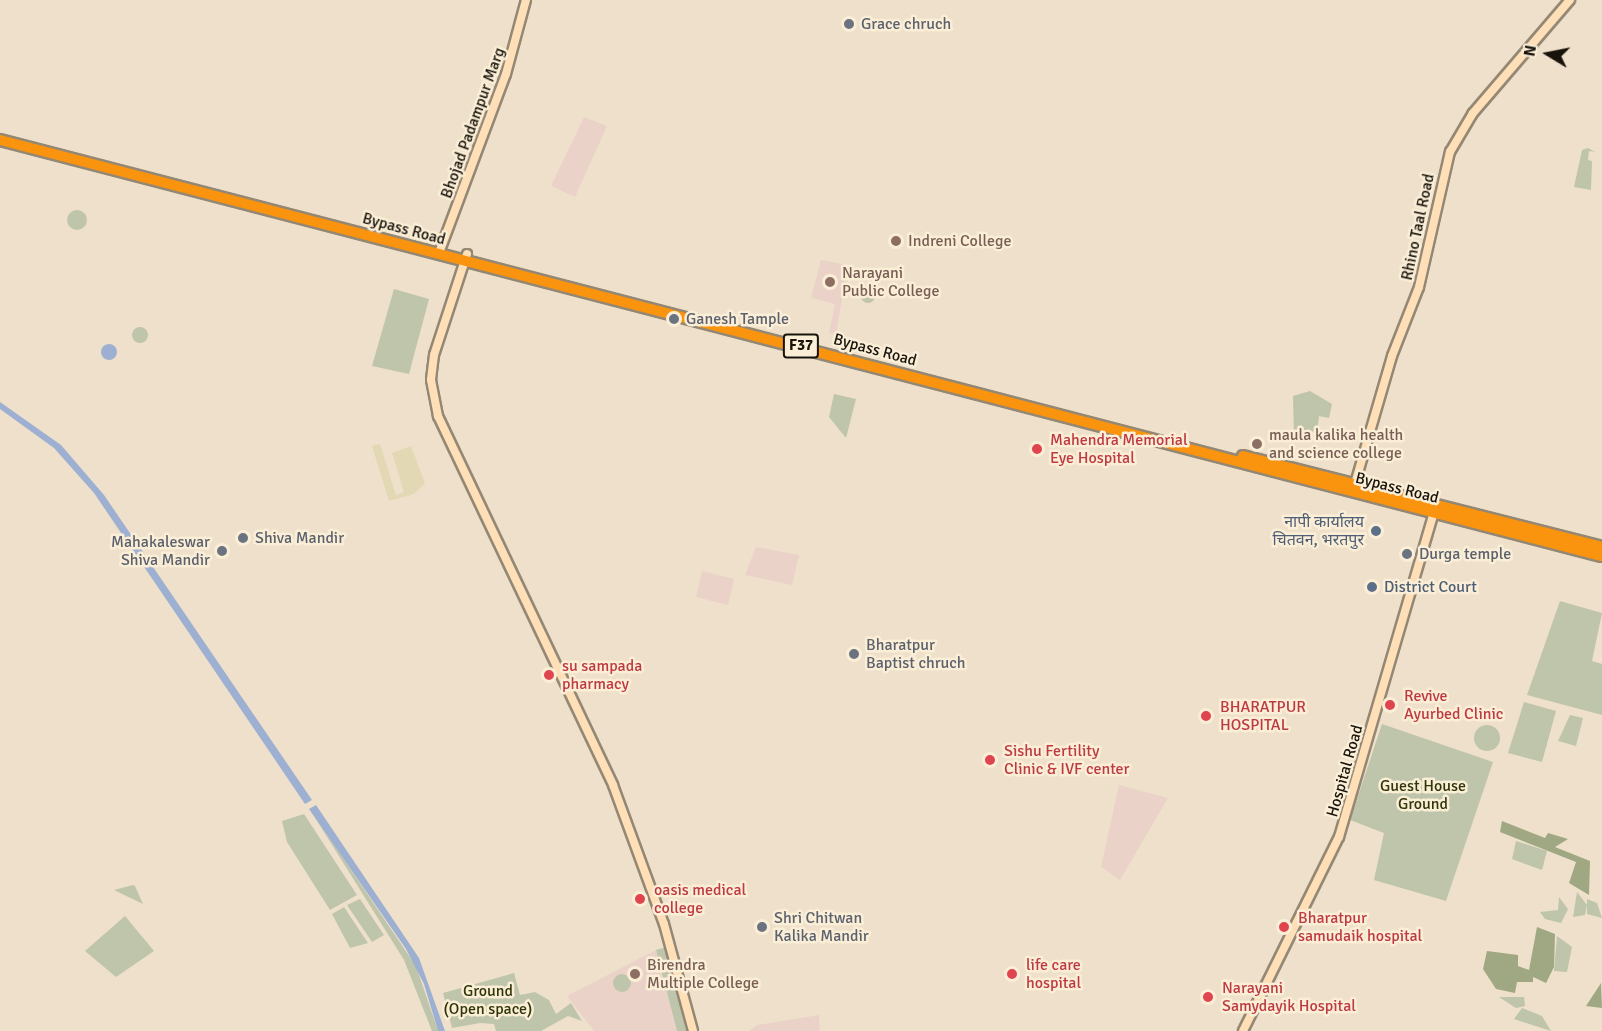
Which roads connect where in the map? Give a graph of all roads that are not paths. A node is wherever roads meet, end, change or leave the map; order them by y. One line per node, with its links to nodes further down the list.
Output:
1 (526, 0): 5 (street, Bhojad Padampur Marg)
2 (1570, 0): 7 (street, Rhino Taal Road)
3 (0, 133): 5 (highway, Bypass Road / F37)
4 (0, 140): 5 (highway, Bypass Road / F37)
5 (440, 250): 6 (highway, Bypass Road / F37)
6 (466, 257): 7 (highway, Bypass Road / F37); 11 (street)
7 (1354, 488): 8 (highway, Bypass Road / F37)
8 (1435, 509): 9 (highway, Bypass Road / F37); 10 (highway, Bypass Road / F37); 12 (street, Hospital Road)
9 (1602, 547)
10 (1602, 556)
11 (693, 1031)
12 (1243, 1031)

